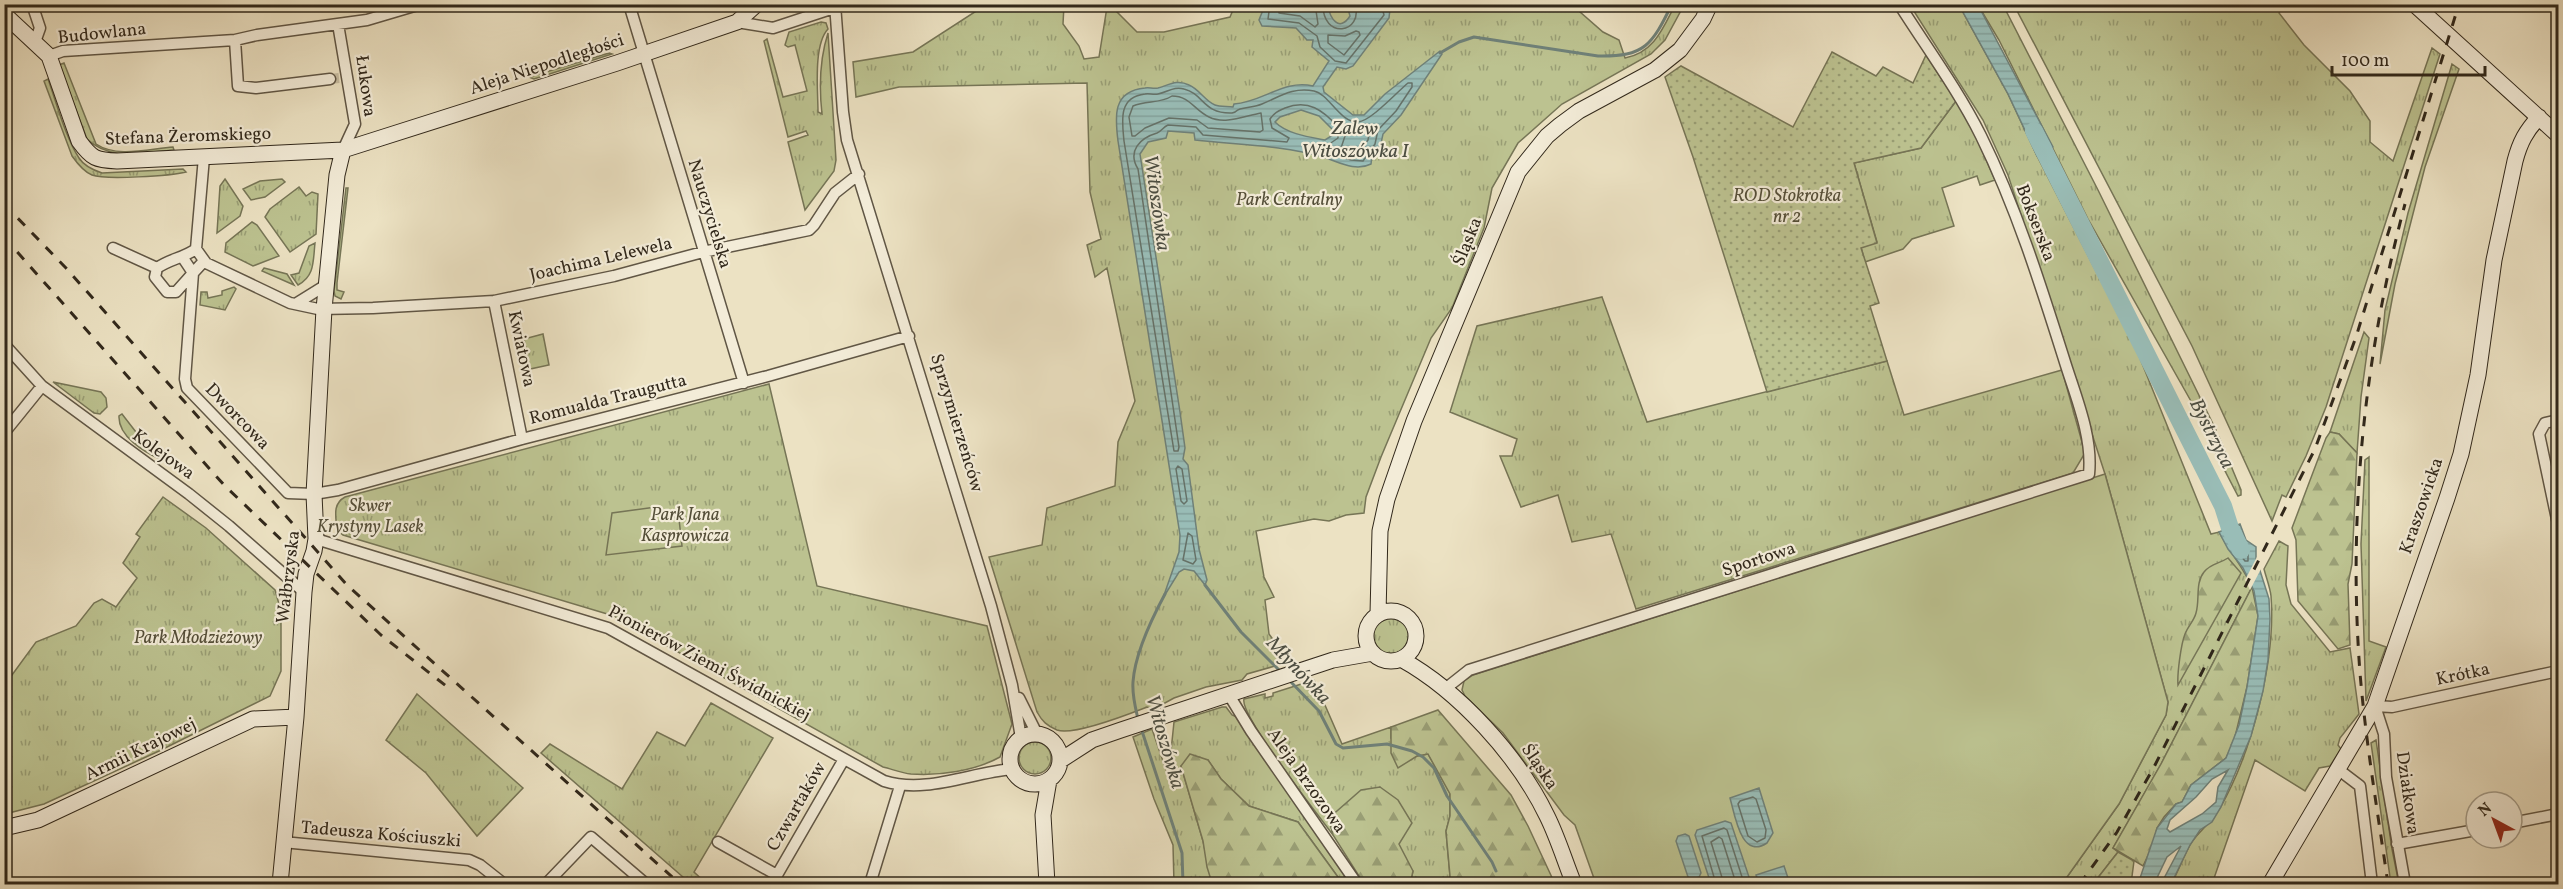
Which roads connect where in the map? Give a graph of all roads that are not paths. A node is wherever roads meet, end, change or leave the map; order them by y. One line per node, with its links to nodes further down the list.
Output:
1 (32, 4): 13 (street)
2 (421, 4): 11 (street, Budowlana)
3 (629, 4): 14 (street, Nauczycielska)
4 (757, 4): 10 (street, Aleja Niepodległości)
5 (1710, 4): 44 (street, Śląska)
6 (1899, 4): 40 (street, Bokserska)
7 (2414, 4): 17 (street)
8 (839, 6): 10 (street); 22 (street, Sprzymierzeńców)
9 (4, 14): 13 (street, Stefana Żeromskiego)
10 (737, 22): 14 (street, Aleja Niepodległości)
11 (338, 24): 12 (street, Budowlana); 16 (street, Łukowa)
12 (235, 40): 15 (street, Budowlana); 16 (street)
13 (35, 42): 15 (street, Stefana Żeromskiego)
14 (644, 54): 20 (street, Aleja Niepodległości); 24 (street, Nauczycielska)
15 (49, 56): 21 (street, Stefana Żeromskiego)
16 (339, 78): 20 (street, Łukowa)
17 (2539, 117): 18 (street); 57 (street, Kraszowicka)
18 (2559, 135)
19 (315, 150): 20 (street, Aleja Niepodległości); 21 (street, Stefana Żeromskiego)
20 (343, 150): 29 (street, Wałbrzyska)
21 (204, 157): 25 (street)
22 (859, 174): 24 (street, Joachima Lelewela); 33 (street, Sprzymierzeńców)
23 (113, 248): 27 (street)
24 (703, 252): 30 (street, Joachima Lelewela); 35 (street, Nauczycielska)
25 (200, 255): 26 (street); 28 (street); 31 (street, Joachima Lelewela)
26 (183, 258): 27 (street); 28 (street)
27 (157, 267): 28 (street)
28 (193, 273): 41 (street, Dworcowa)
29 (326, 285): 31 (street); 32 (street, Wałbrzyska)
30 (494, 301): 32 (street, Joachima Lelewela); 39 (street, Kwiatowa)
31 (297, 303): 32 (street, Joachima Lelewela)
32 (324, 309): 41 (street, Wałbrzyska)
33 (909, 336): 35 (street, Romualda Traugutta); 54 (street, Sprzymierzeńców)
34 (4, 344): 36 (street, Kolejowa)
35 (744, 382): 39 (street, Romualda Traugutta)
36 (42, 386): 38 (street); 45 (street, Kolejowa)
37 (2559, 420): 42 (street)
38 (4, 433)
39 (522, 439): 41 (street, Romualda Traugutta)
40 (2089, 474): 55 (street, Sportowa)
41 (314, 494): 43 (street, Wałbrzyska)
42 (2559, 524)
43 (316, 539): 45 (street, Wałbrzyska); 63 (street, Pionierów Ziemi Świdnickiej)
44 (1379, 572): 46 (street, Śląska); 47 (street, Śląska)
45 (304, 592): 58 (street, Wałbrzyska)
46 (1400, 612): 47 (street); 49 (street)
47 (1378, 614): 48 (street)
48 (1366, 635): 50 (street); 52 (street)
49 (1414, 647): 51 (street); 55 (street, Śląska)
50 (1373, 653): 51 (street); 52 (street)
51 (1401, 659): 55 (street, Śląska)
52 (1333, 660): 56 (street)
53 (2559, 671): 57 (street, Krótka)
54 (1012, 685): 59 (street, Sprzymierzeńców); 60 (street, Sprzymierzeńców)
55 (1445, 689): 85 (street, Śląska)
56 (1229, 695): 61 (street); 84 (street, Aleja Brzozowa)
57 (2375, 706): 66 (street, Kraszowicka); 77 (street, Działkowa)
58 (296, 717): 73 (street, Armii Krajowej); 75 (street, Wałbrzyska)
59 (1037, 734): 60 (street); 62 (street)
60 (1022, 738): 65 (street)
61 (1092, 740): 62 (street); 64 (street)
62 (1056, 744): 64 (street)
63 (844, 759): 69 (street, Pionierów Ziemi Świdnickiej); 76 (street, Czwartaków)
64 (1061, 760): 67 (street)
65 (1012, 769): 68 (street); 69 (street, Pionierów Ziemi Świdnickiej)
66 (2339, 770): 86 (street, Kraszowicka); 87 (street)
67 (1049, 780): 68 (street); 71 (street)
68 (1029, 784): 71 (street)
69 (900, 786): 82 (street)
70 (2559, 814): 72 (street)
71 (1044, 815): 83 (street)
72 (2524, 821)
73 (4, 828)
74 (2464, 832): 77 (street)
75 (283, 842): 78 (street, Wałbrzyska); 79 (street, Tadeusza Kościuszki)
76 (718, 842)
77 (2397, 844): 88 (street, Działkowa)
78 (280, 885)
79 (504, 885)
80 (546, 885): 81 (street)
81 (646, 885)
82 (870, 885)
83 (1047, 885)
84 (1357, 885)
85 (1574, 885)
86 (2270, 885)
87 (2372, 885)
88 (2405, 885)

